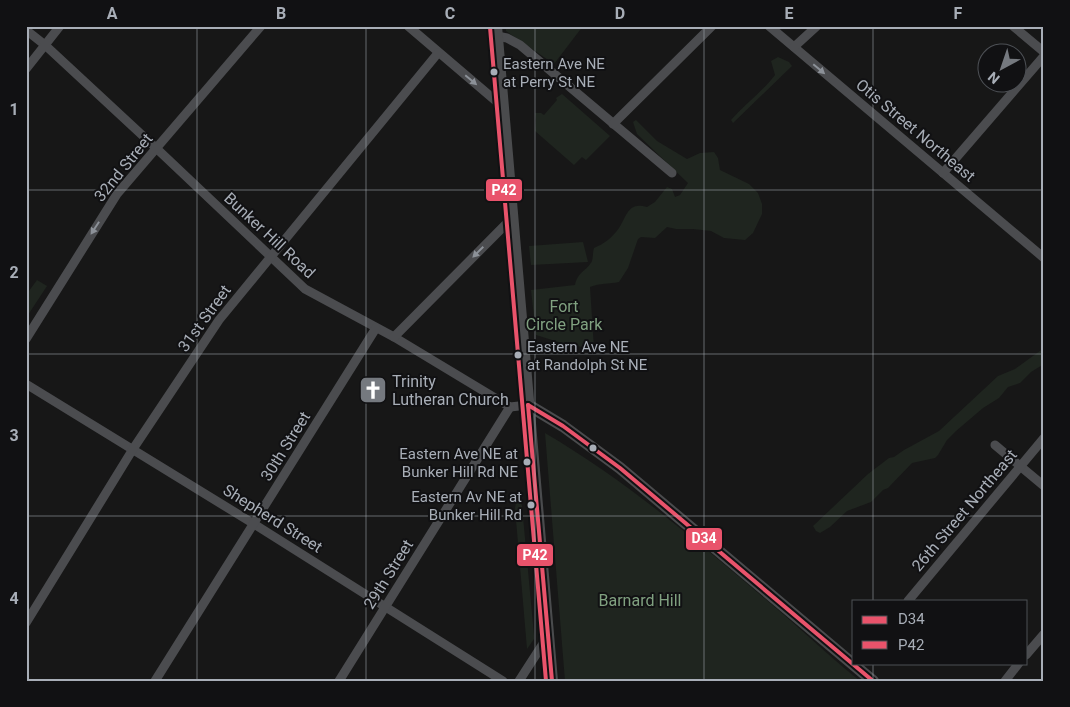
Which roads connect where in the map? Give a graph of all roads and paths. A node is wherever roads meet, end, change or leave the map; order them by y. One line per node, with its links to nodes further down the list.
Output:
1 (60, 26): 10 (street)
2 (260, 26): 17 (street, 32nd Street)
3 (408, 26): 12 (street)
4 (712, 26): 16 (street)
5 (769, 26): 11 (street, Otis Street Northeast)
6 (817, 26): 11 (street)
7 (1013, 26): 13 (street)
8 (26, 30): 10 (street, Bunker Hill Road)
9 (496, 31): 15 (main road); 16 (street)
10 (44, 45): 14 (street); 17 (street, Bunker Hill Road)
11 (794, 47): 19 (street, Otis Street Northeast, one-way to 19)
12 (438, 53): 15 (street, one-way to 15); 21 (street, 31st Street)
13 (1044, 54): 19 (street)
14 (26, 69)
15 (503, 107): 20 (main road)
16 (614, 124): 18 (street)
17 (156, 148): 21 (street, Bunker Hill Road); 25 (street, 32nd Street, one-way to 25)
18 (672, 173)
19 (943, 173): 22 (street, Otis Street Northeast)
20 (512, 218): 24 (street, one-way to 24); 27 (main road)
21 (269, 257): 23 (street, Bunker Hill Road); 31 (street, 31st Street)
22 (1044, 258)
23 (376, 328): 24 (street, Bunker Hill Road); 34 (street, 30th Street)
24 (394, 337): 28 (street, Bunker Hill Road)
25 (26, 339)
26 (26, 384): 31 (street, Shepherd Street)
27 (528, 405): 28 (street); 39 (main road); 41 (main road)
28 (510, 407): 36 (street, 29th Street)
29 (1044, 438): 32 (street, 26th Street Northeast)
30 (996, 445): 32 (street)
31 (133, 449): 34 (street, Shepherd Street); 37 (street, 31st Street)
32 (1020, 466): 33 (street); 35 (street, 26th Street Northeast)
33 (1044, 486)
34 (254, 524): 36 (street, Shepherd Street); 44 (street, 30th Street)
35 (909, 600)
36 (385, 606): 45 (street, 29th Street); 46 (street, Shepherd Street)
37 (26, 623)
38 (1044, 634): 40 (street)
39 (548, 636): 47 (street); 48 (main road)
40 (1028, 653)
41 (852, 662)
42 (855, 664): 49 (main road)
43 (1018, 664): 50 (street)
44 (155, 681)
45 (339, 681)
46 (503, 681)
47 (519, 681)
48 (552, 681)
49 (873, 681)
50 (1005, 681)

